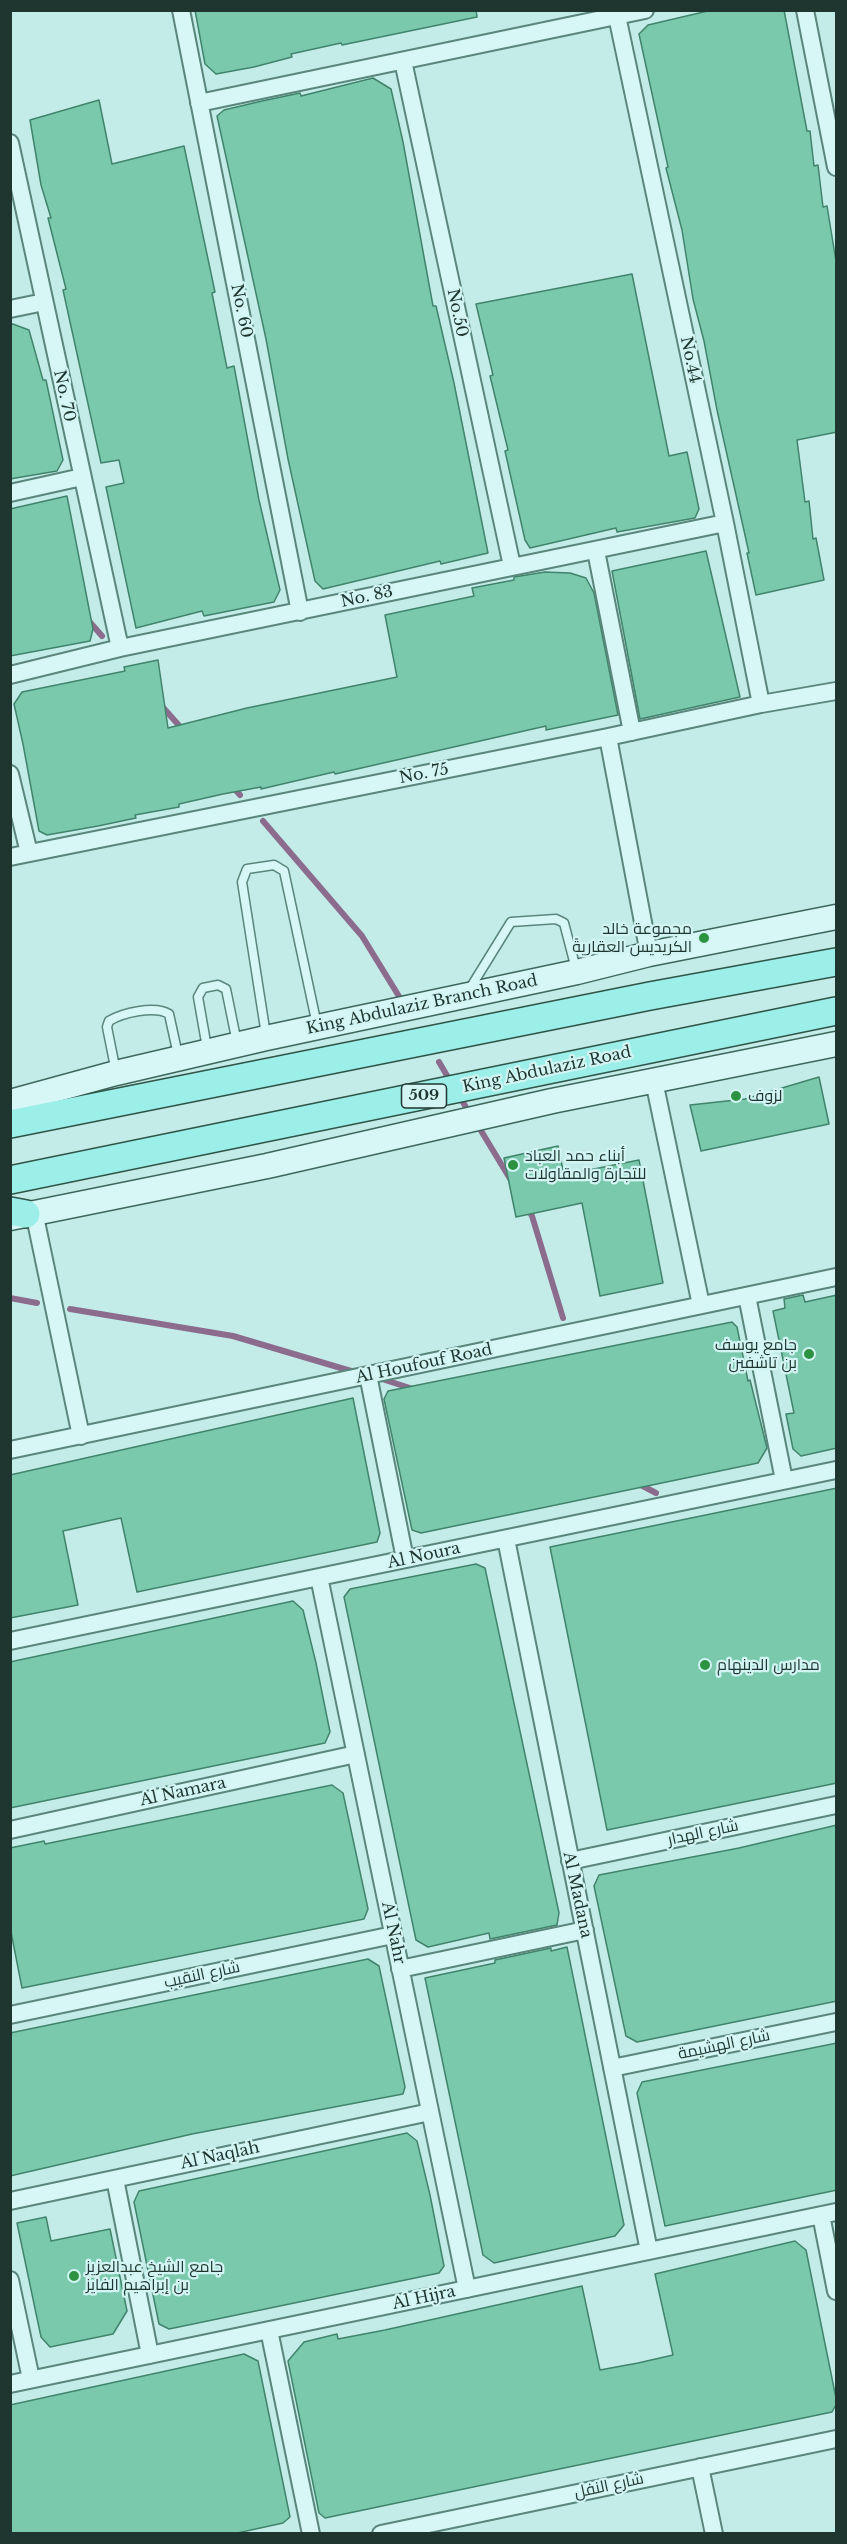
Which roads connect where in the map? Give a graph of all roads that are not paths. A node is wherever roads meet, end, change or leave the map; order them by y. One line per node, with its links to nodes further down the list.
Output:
1 (181, 10): 6 (street, No. 60)
2 (645, 10): 4 (street)
3 (805, 10): 8 (street)
4 (617, 16): 5 (street); 13 (street, No.44)
5 (403, 61): 6 (street); 15 (street, No.50)
6 (199, 103): 16 (street, No. 60)
7 (10, 143): 9 (street, No. 70)
8 (836, 164)
9 (44, 302): 10 (street); 11 (street, No. 70)
10 (10, 309)
11 (82, 477): 12 (street); 17 (street, No. 70)
12 (10, 493)
13 (725, 523): 14 (street, No. 83); 20 (street, No.44)
14 (596, 551): 15 (street, No. 83); 21 (street)
15 (512, 566): 16 (street, No. 83)
16 (300, 612): 17 (street, No. 83)
17 (120, 648): 18 (street, No. 83)
18 (10, 675)
19 (837, 691): 20 (street, No. 75)
20 (761, 704): 21 (street, No. 75)
21 (632, 732): 22 (street, No. 75)
22 (608, 737): 24 (street, No. 75); 27 (street)
23 (10, 774): 24 (street)
24 (28, 853): 25 (street, No. 75)
25 (10, 857)
26 (837, 917): 27 (main road, King Abdulaziz Branch Road)
27 (649, 954): 29 (main road, King Abdulaziz Branch Road)
28 (837, 962): 40 (main road)
29 (577, 972): 30 (main road, King Abdulaziz Branch Road); 30 (lane)
30 (466, 996): 32 (main road, King Abdulaziz Branch Road)
31 (837, 1011): 41 (main road, King Abdulaziz Road / 509)
32 (318, 1027): 33 (main road, King Abdulaziz Branch Road); 33 (lane)
33 (266, 1038): 35 (main road, King Abdulaziz Branch Road)
34 (837, 1044): 39 (main road)
35 (237, 1045): 36 (main road, King Abdulaziz Branch Road); 36 (lane)
36 (208, 1052): 37 (main road, King Abdulaziz Branch Road)
37 (179, 1058): 38 (main road, King Abdulaziz Branch Road); 38 (lane)
38 (117, 1073): 40 (main road, King Abdulaziz Branch Road)
39 (654, 1081): 42 (main road); 45 (street)
40 (11, 1103)
41 (10, 1180)
42 (20, 1214): 47 (street)
43 (837, 1277): 44 (street, Al Houfouf Road)
44 (747, 1296): 45 (street, Al Houfouf Road); 50 (street)
45 (701, 1305): 46 (street, Al Houfouf Road)
46 (368, 1375): 47 (street, Al Houfouf Road); 52 (street)
47 (81, 1436): 48 (street, Al Houfouf Road)
48 (10, 1450)
49 (837, 1470): 50 (street, Al Noura)
50 (784, 1480): 51 (street, Al Noura)
51 (506, 1539): 52 (street, Al Noura); 58 (street, Al Madana)
52 (405, 1559): 53 (street, Al Noura)
53 (319, 1577): 54 (street, Al Noura); 55 (street, Al Nahr)
54 (10, 1641)
55 (356, 1754): 57 (street, Al Namara); 60 (street, Al Nahr)
56 (837, 1805): 58 (street, شارع الهدار)
57 (10, 1830)
58 (570, 1861): 59 (street, Al Madana)
59 (585, 1930): 61 (street); 64 (street, Al Madana)
60 (393, 1935): 61 (street, Al Nahr); 62 (street, شارع النقيب)
61 (400, 1969): 65 (street, Al Nahr)
62 (10, 2015)
63 (837, 2022): 64 (street, شارع الهشيمة)
64 (612, 2068): 69 (street, Al Madana)
65 (430, 2112): 66 (street, Al Naqlah); 71 (street, Al Nahr)
66 (115, 2179): 67 (street, Al Naqlah); 74 (street)
67 (10, 2201)
68 (829, 2214): 69 (street, Al Hijra); 72 (street)
69 (649, 2251): 71 (street, Al Hijra)
70 (10, 2280): 75 (street)
71 (467, 2289): 73 (street, Al Hijra)
72 (837, 2292)
73 (269, 2330): 74 (street, Al Hijra); 79 (street)
74 (150, 2355): 75 (street, Al Hijra)
75 (31, 2379): 76 (street, Al Hijra)
76 (10, 2384)
77 (837, 2439): 78 (street, شارع النفل)
78 (700, 2467): 80 (street, شارع النفل); 81 (street)
79 (311, 2534)
80 (381, 2534)
81 (714, 2534)

